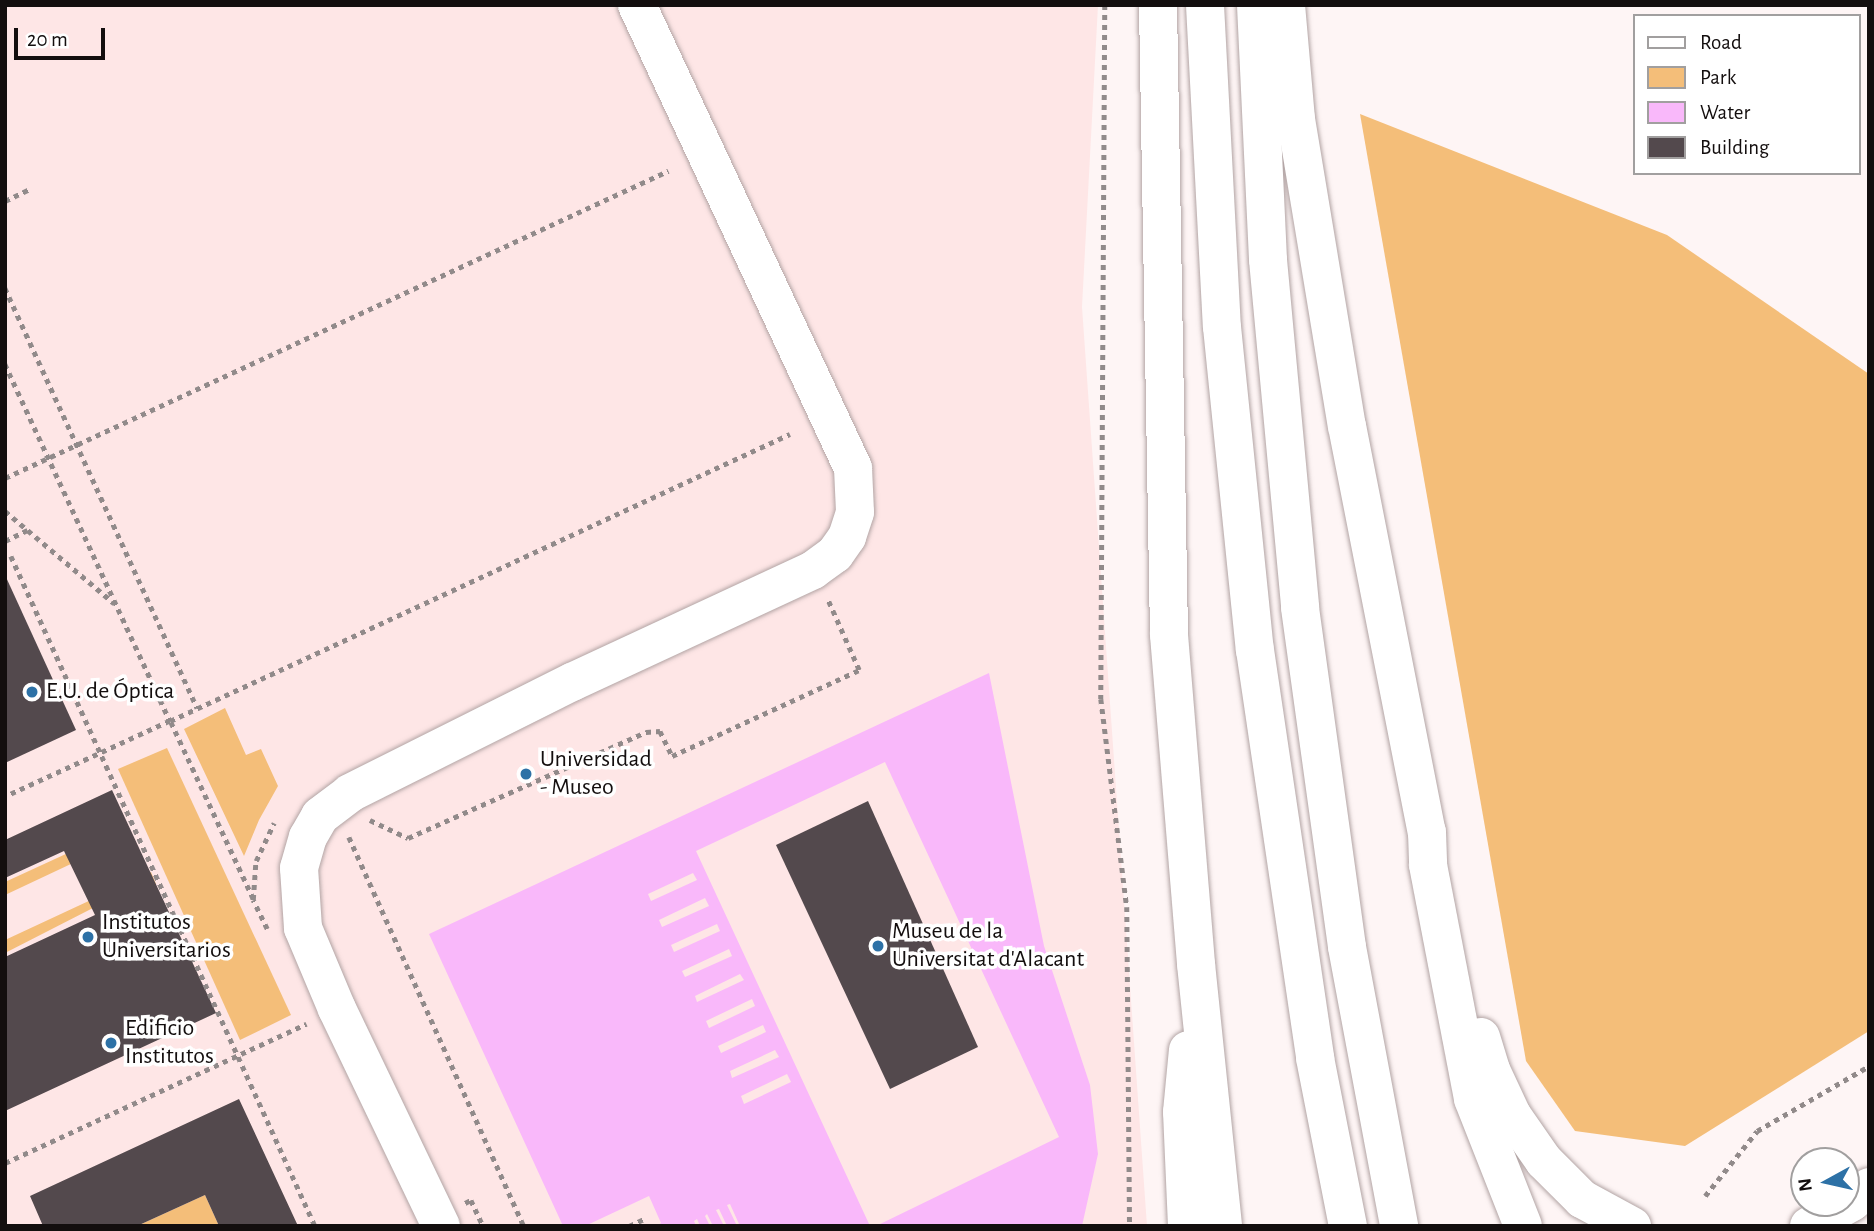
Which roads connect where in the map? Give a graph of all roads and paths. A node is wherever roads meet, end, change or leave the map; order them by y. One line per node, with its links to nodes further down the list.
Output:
1 (637, 5): 39 (main road)
2 (1105, 5): 44 (path)
3 (1158, 5): 32 (main road)
4 (1205, 5): 48 (main road)
5 (1256, 5): 49 (main road)
6 (1286, 5): 28 (main road)
7 (668, 172): 13 (path)
8 (30, 189): 9 (path)
9 (5, 201)
10 (5, 288): 13 (path)
11 (5, 363): 14 (path)
12 (790, 435): 22 (path)
13 (77, 445): 14 (path); 22 (path)
14 (49, 458): 15 (path); 21 (path)
15 (5, 478)
16 (5, 511): 17 (path)
17 (28, 530): 18 (path); 21 (path)
18 (5, 541)
19 (11, 556): 24 (path)
20 (823, 587): 26 (path)
21 (117, 606): 23 (path)
22 (197, 708): 23 (path)
23 (170, 721): 24 (path); 31 (path)
24 (100, 753): 25 (path); 34 (path)
25 (5, 797)
26 (367, 819)
27 (358, 827): 29 (path)
28 (1427, 832): 50 (main road); 51 (main road)
29 (349, 836): 30 (path); 42 (path)
30 (342, 847)
31 (253, 900)
32 (1196, 964): 45 (main road); 46 (main road); 47 (main road)
33 (309, 1022): 34 (path)
34 (238, 1056): 36 (path); 41 (path)
35 (1869, 1066): 38 (path)
36 (5, 1163)
37 (1869, 1187): 52 (main road)
38 (1705, 1196)
39 (456, 1215)
40 (644, 1219): 43 (path)
41 (315, 1226)
42 (524, 1226)
43 (629, 1226)
44 (1130, 1226)
45 (1186, 1226)
46 (1208, 1226)
47 (1223, 1226)
48 (1349, 1226)
49 (1399, 1226)
50 (1523, 1226)
51 (1632, 1226)
52 (1809, 1226)

